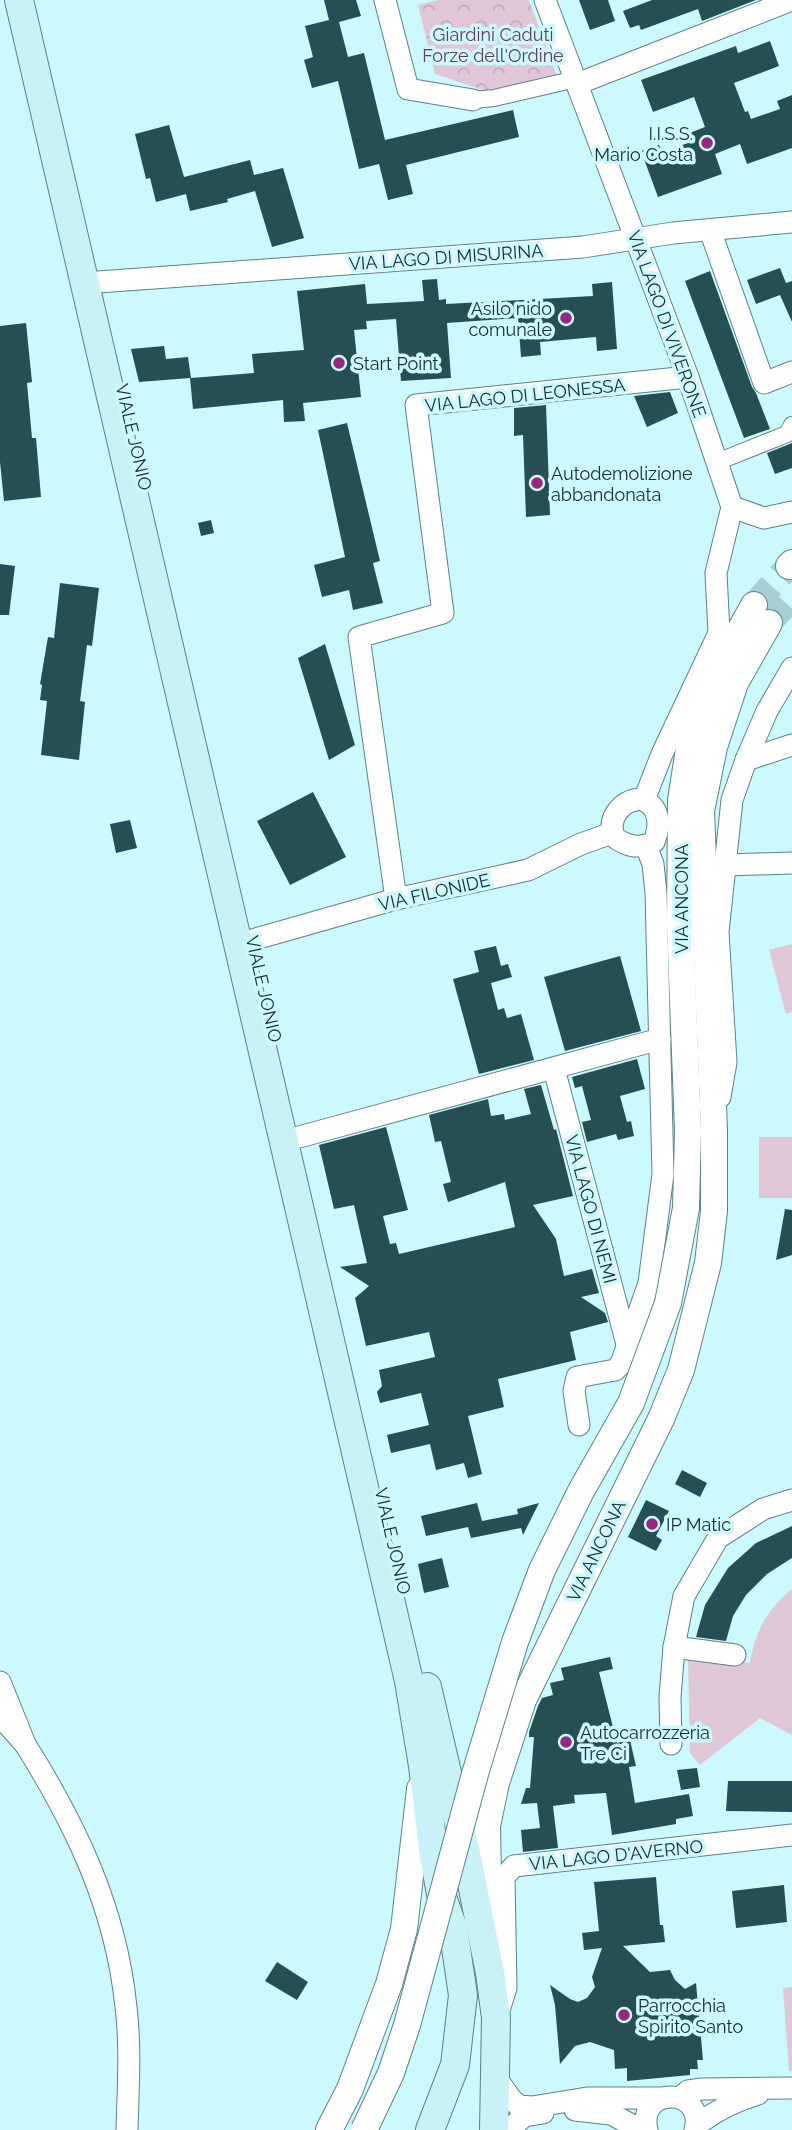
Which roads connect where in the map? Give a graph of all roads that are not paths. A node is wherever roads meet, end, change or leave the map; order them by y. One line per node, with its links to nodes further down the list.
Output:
1 (384, 0): 6 (street)
2 (545, 0): 5 (street, VIA LAGO DI VIVERONE)
3 (792, 0): 5 (street)
4 (33, 1): 10 (main road, VIALE JONIO); 44 (main road, VIALE JONIO)
5 (577, 81): 6 (street); 9 (street, VIA LAGO DI VIVERONE)
6 (473, 100)
7 (792, 222): 8 (street, VIA LAGO DI MISURINA)
8 (710, 230): 9 (street, VIA LAGO DI MISURINA); 11 (street)
9 (636, 238): 10 (street, VIA LAGO DI MISURINA); 12 (street, VIA LAGO DI VIVERONE)
10 (98, 282): 30 (main road, VIALE JONIO)
11 (792, 372)
12 (688, 377): 14 (street, VIA LAGO DI VIVERONE); 28 (street, VIA LAGO DI LEONESSA)
13 (792, 425): 14 (street)
14 (717, 462): 15 (street, VIA LAGO DI VIVERONE)
15 (732, 507): 17 (street); 18 (street)
16 (792, 512): 17 (street)
17 (764, 518): 18 (street)
18 (723, 538): 22 (street)
19 (792, 668): 21 (street, VIA ANCONA)
20 (792, 745): 21 (street)
21 (746, 760): 26 (street, VIA ANCONA)
22 (644, 800): 23 (street); 24 (street)
23 (612, 833): 24 (street); 28 (street, VIA FILONIDE)
24 (646, 846): 27 (street)
25 (792, 863): 26 (street)
26 (726, 865): 33 (street, VIA ANCONA)
27 (656, 893): 29 (street); 31 (street)
28 (396, 899): 30 (street, VIA FILONIDE)
29 (680, 924): 33 (street, VIA ANCONA); 54 (street, VIA ANCONA, bridge)
30 (252, 940): 34 (main road, VIALE JONIO)
31 (660, 1039): 32 (street); 35 (street)
32 (554, 1069): 34 (street); 35 (street, VIA LAGO DI NEMI)
33 (714, 1130): 46 (street, VIA ANCONA)
34 (299, 1137): 46 (main road, VIALE JONIO)
35 (628, 1348): 36 (street)
36 (579, 1425)
37 (792, 1500): 38 (street)
38 (674, 1647): 39 (street); 43 (street)
39 (735, 1655)
40 (0, 1682): 42 (street)
41 (0, 1716): 42 (street)
42 (25, 1744): 52 (street)
43 (671, 1744)
44 (423, 1766): 53 (street, VIALE JONIO); 55 (main road, VIALE JONIO)
45 (792, 1835): 47 (street, VIA LAGO D'AVERNO)
46 (490, 1973): 47 (main road, VIALE JONIO)
47 (496, 2018): 48 (main road, VIALE JONIO)
48 (495, 2076): 50 (street); 56 (main road, VIALE JONIO)
49 (785, 2088): 50 (street); 51 (street)
50 (671, 2098): 51 (street); 59 (street)
51 (696, 2127)
52 (127, 2130)
53 (329, 2130)
54 (364, 2130)
55 (430, 2130)
56 (494, 2130)
57 (509, 2130): 58 (street)
58 (641, 2130)
59 (647, 2130)

